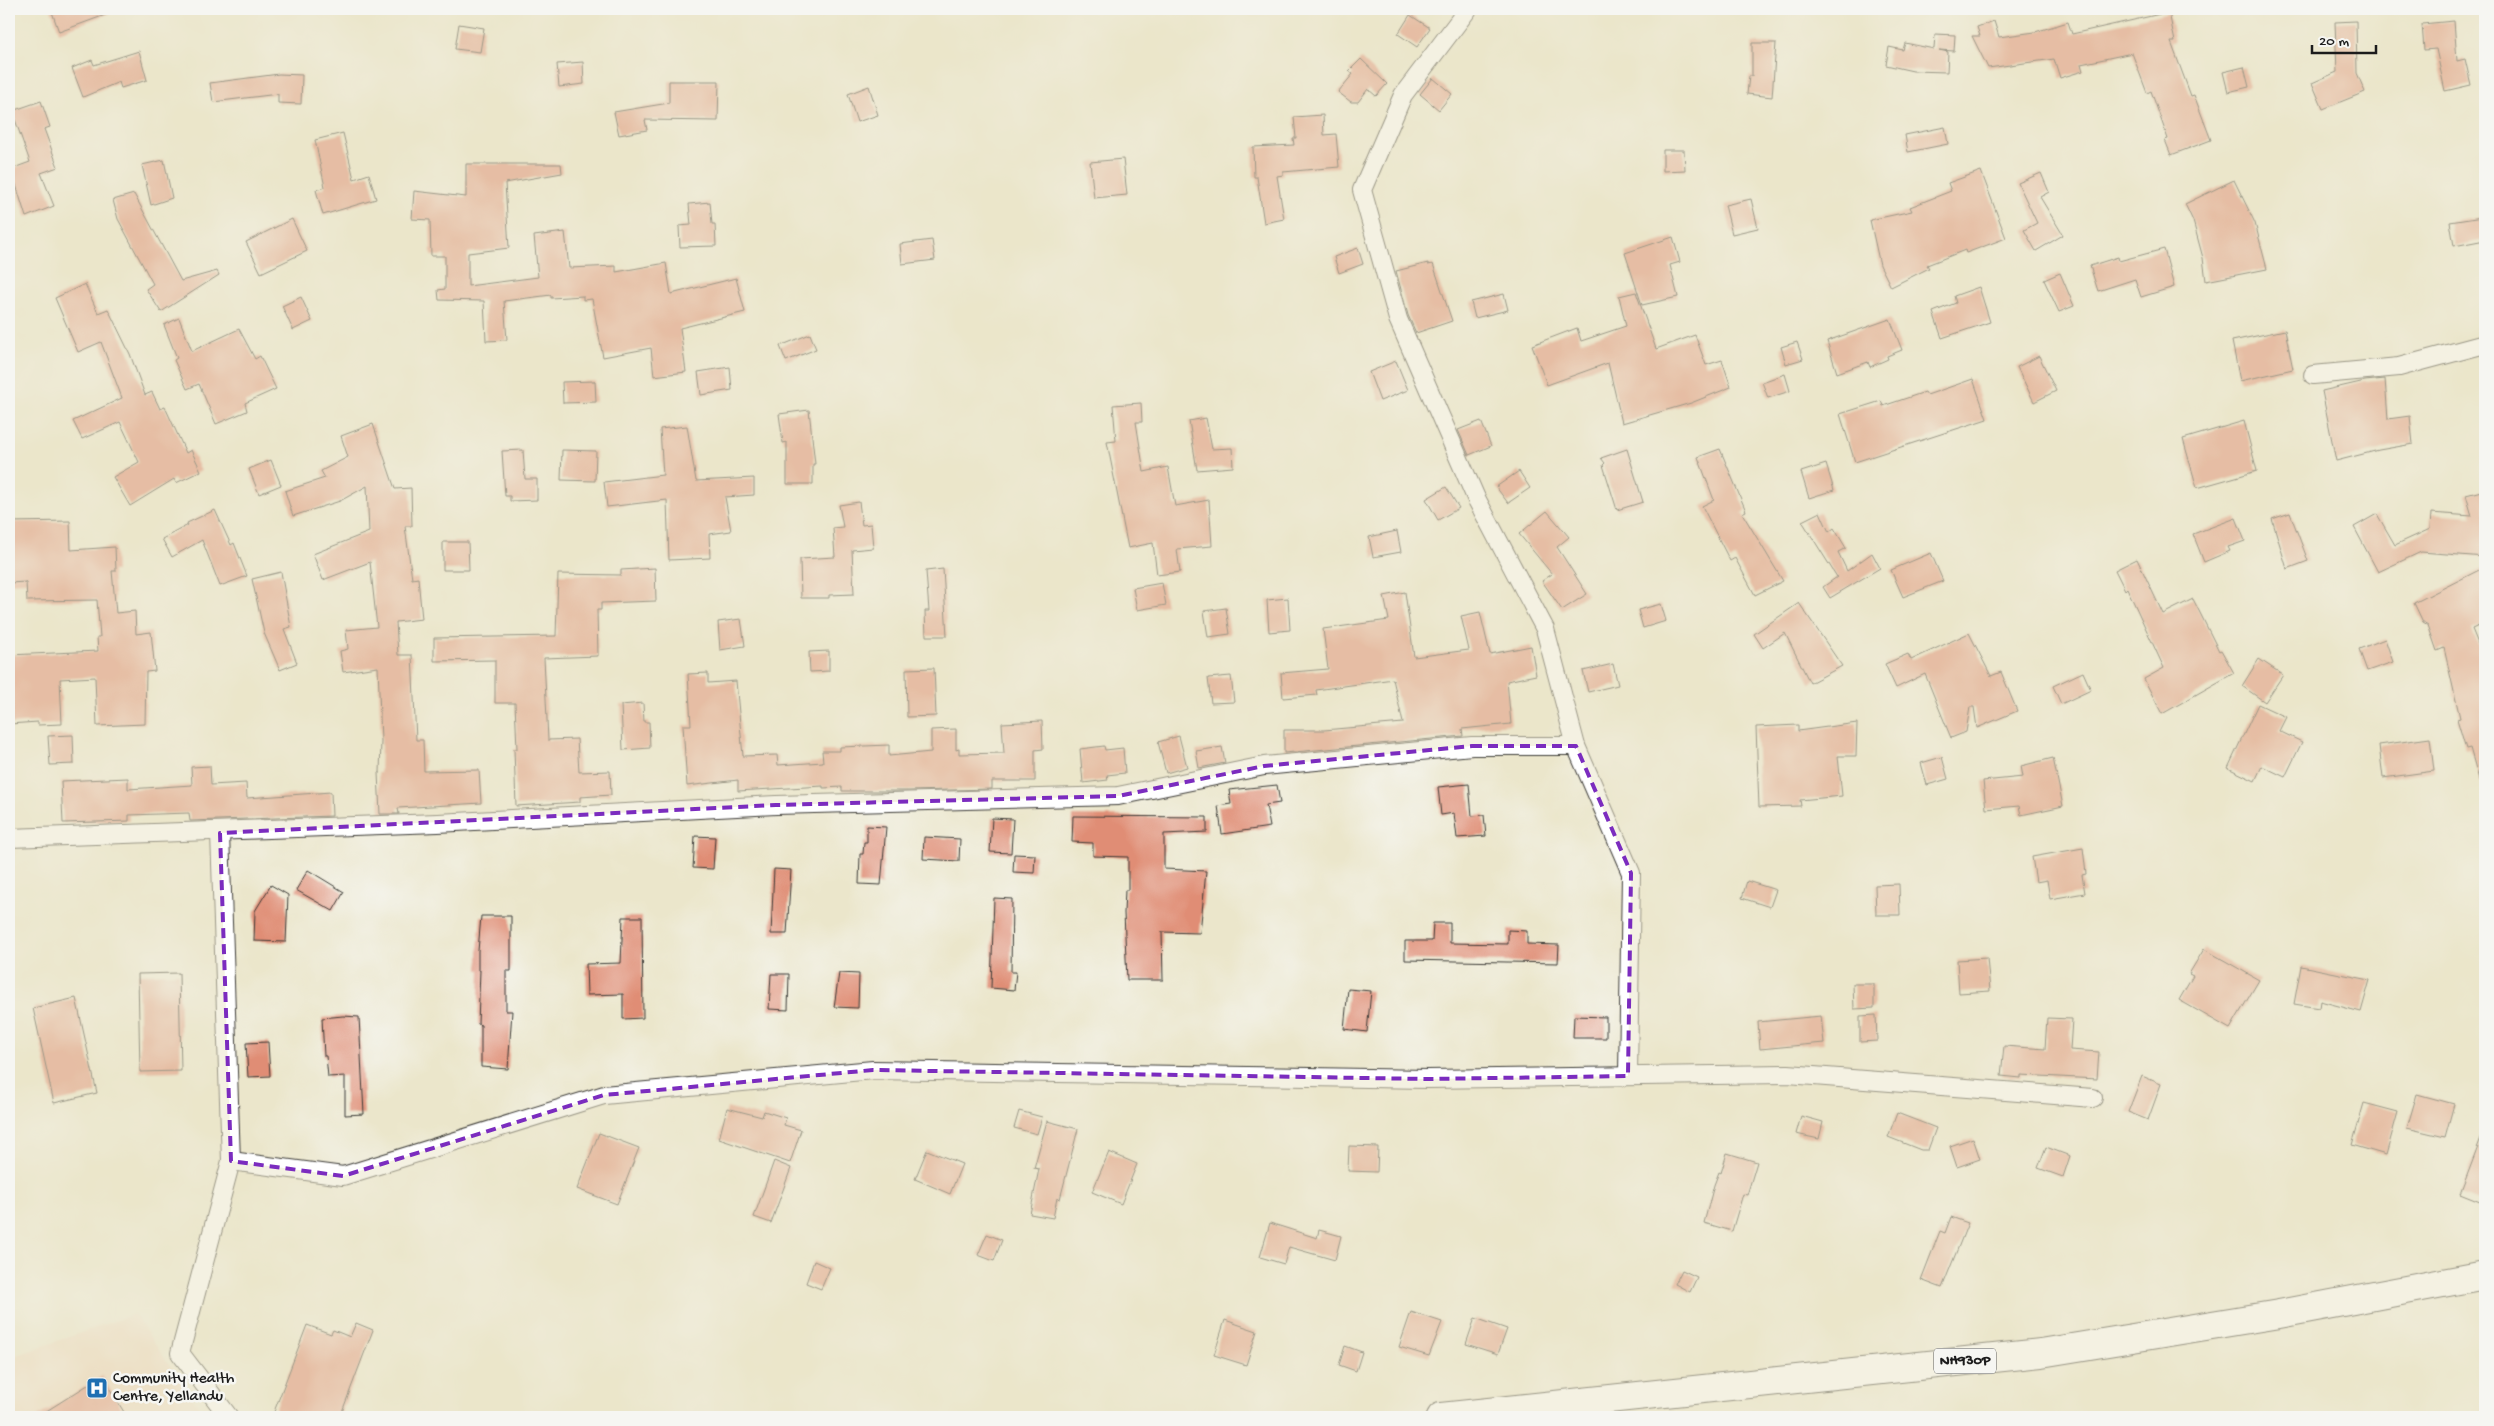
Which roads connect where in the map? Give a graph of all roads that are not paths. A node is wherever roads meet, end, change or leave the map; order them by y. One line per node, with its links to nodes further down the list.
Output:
1 (1468, 9): 4 (street)
2 (2485, 344): 3 (street)
3 (2313, 375)
4 (1576, 746): 5 (street); 7 (street)
5 (220, 832): 6 (street); 9 (street)
6 (9, 838)
7 (1628, 1076): 8 (street); 9 (street)
8 (2093, 1098)
9 (231, 1161): 11 (street)
10 (2485, 1275): 12 (highway, NH930P)
11 (229, 1417)
12 (1440, 1417)

